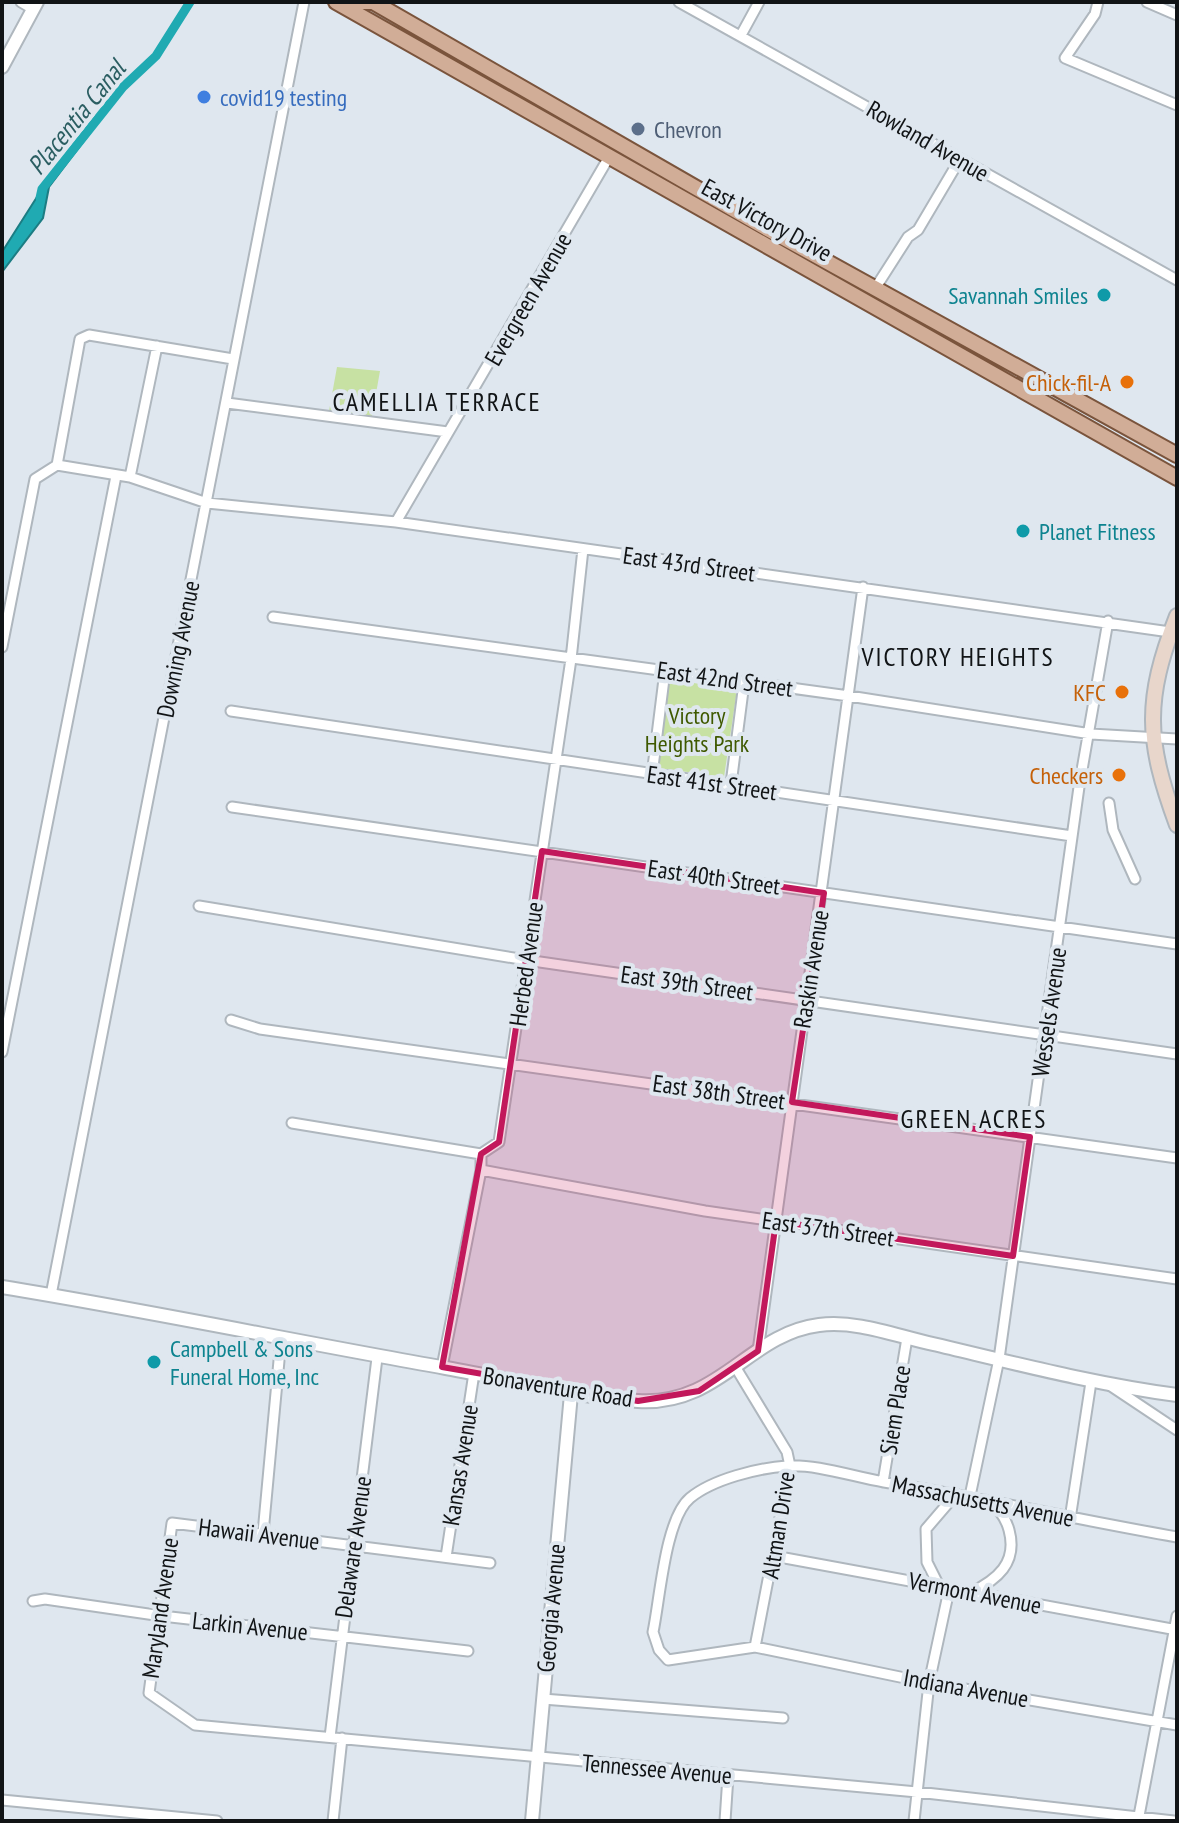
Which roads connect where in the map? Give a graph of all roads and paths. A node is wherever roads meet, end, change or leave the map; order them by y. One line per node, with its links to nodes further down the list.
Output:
1 (304, 2): 22 (street, Downing Avenue)
2 (336, 2): 15 (main road, East Victory Drive)
3 (356, 2): 4 (main road)
4 (373, 2): 13 (main road, East Victory Drive)
5 (679, 2): 11 (street, Rowland Avenue)
6 (759, 2): 11 (street)
7 (1098, 2): 14 (street)
8 (1147, 2): 10 (street)
9 (30, 4): 12 (street)
10 (1177, 15)
11 (741, 35): 17 (street, Rowland Avenue)
12 (2, 67)
13 (543, 100): 15 (main road); 18 (main road, East Victory Drive)
14 (1177, 105)
15 (534, 115): 16 (main road, East Victory Drive)
16 (609, 157): 18 (main road, East Victory Drive); 24 (street, Evergreen Avenue)
17 (960, 159): 19 (street, Rowland Avenue); 20 (street)
18 (760, 234): 20 (main road, East Victory Drive); 29 (main road, East Victory Drive)
19 (1177, 280)
20 (876, 287): 25 (main road, East Victory Drive)
21 (157, 346): 22 (street); 26 (street); 28 (street)
22 (233, 359): 23 (street, Downing Avenue)
23 (227, 403): 24 (street); 30 (street, Downing Avenue)
24 (448, 432): 31 (street, Evergreen Avenue)
25 (1177, 455)
26 (57, 465): 27 (street, East 43rd Street); 38 (street)
27 (116, 476): 28 (street, East 43rd Street); 65 (street)
28 (130, 477): 30 (street, East 43rd Street)
29 (1177, 478)
30 (207, 503): 31 (street, East 43rd Street); 78 (street, Downing Avenue)
31 (396, 522): 32 (street, East 43rd Street)
32 (583, 549): 33 (street, East 43rd Street); 39 (street, Herbed Avenue)
33 (863, 587): 36 (street, East 43rd Street); 42 (street, Raskin Avenue)
34 (1177, 616): 37 (main road)
35 (273, 617): 39 (street, East 42nd Street)
36 (1108, 621): 37 (street, East 43rd Street); 44 (street, Wessels Avenue)
37 (1170, 632): 45 (main road)
38 (2, 647)
39 (571, 659): 40 (street, East 42nd Street); 47 (street, Herbed Avenue)
40 (665, 671): 41 (street, East 42nd Street); 48 (street)
41 (744, 683): 42 (street, East 42nd Street); 49 (street)
42 (849, 696): 44 (street, East 42nd Street); 50 (street, Raskin Avenue)
43 (231, 711): 47 (street, East 41st Street)
44 (1091, 734): 45 (street, East 42nd Street); 54 (street, Wessels Avenue)
45 (1152, 738): 46 (street, East 42nd Street); 53 (main road)
46 (1177, 739)
47 (556, 760): 48 (street, East 41st Street); 55 (street, Herbed Avenue)
48 (652, 775): 49 (street, East 41st Street)
49 (731, 784): 50 (street, East 41st Street)
50 (835, 801): 54 (street, East 41st Street); 57 (street, Raskin Avenue)
51 (1109, 803): 56 (street)
52 (232, 807): 55 (street, East 40th Street)
53 (1177, 825)
54 (1072, 836): 59 (street, Wessels Avenue)
55 (542, 851): 57 (street, East 40th Street); 61 (street, Herbed Avenue)
56 (1135, 879)
57 (824, 893): 59 (street, East 40th Street); 62 (street, Raskin Avenue)
58 (199, 906): 61 (street, East 39th Street)
59 (1061, 928): 60 (street, East 40th Street); 64 (street, Wessels Avenue)
60 (1177, 944)
61 (526, 960): 62 (street, East 39th Street); 67 (street, Herbed Avenue)
62 (804, 1000): 64 (street, East 39th Street); 68 (street, Raskin Avenue)
63 (231, 1020): 67 (street, East 38th Street)
64 (1046, 1037): 66 (street, East 39th Street); 70 (street, Wessels Avenue)
65 (2, 1052)
66 (1177, 1054)
67 (513, 1062): 68 (street, East 38th Street); 71 (street, Herbed Avenue)
68 (792, 1102): 70 (street, East 38th Street); 74 (street, Raskin Avenue)
69 (292, 1123): 71 (street)
70 (1030, 1137): 72 (street, East 38th Street); 75 (street, Wessels Avenue)
71 (481, 1154): 73 (street)
72 (1177, 1158)
73 (481, 1170): 74 (street, East 37th Street); 84 (street)
74 (776, 1221): 75 (street, East 37th Street); 81 (street, Raskin Avenue)
75 (1013, 1256): 76 (street, East 37th Street); 83 (street, Wessels Avenue)
76 (1177, 1279)
77 (2, 1287): 78 (street, Bonaventure Road)
78 (51, 1295): 80 (street, Bonaventure Road)
79 (907, 1338): 81 (street, Bonaventure Road); 83 (street, Bonaventure Road); 93 (street, Siem Place)
80 (281, 1339): 82 (street, Bonaventure Road); 99 (street)
81 (758, 1351): 85 (street, Bonaventure Road)
82 (377, 1358): 84 (street, Bonaventure Road); 101 (street, Delaware Avenue)
83 (999, 1359): 87 (street, Bonaventure Road); 95 (street, Wessels Avenue)
84 (442, 1367): 86 (street, Bonaventure Road)
85 (736, 1368): 89 (street, Bonaventure Road); 92 (street, Altman Drive)
86 (474, 1373): 89 (street, Bonaventure Road); 103 (street, Kansas Avenue)
87 (1091, 1382): 88 (street, Bonaventure Road); 97 (street)
88 (1111, 1386): 90 (street); 91 (street, Bonaventure Road)
89 (571, 1394): 116 (street, Georgia Avenue)
90 (1177, 1395)
91 (1177, 1430)
92 (790, 1466): 93 (street, Massachusetts Avenue); 102 (street, Altman Drive); 112 (street)
93 (883, 1482): 94 (street, Massachusetts Avenue)
94 (956, 1494): 95 (street, Massachusetts Avenue); 105 (street)
95 (970, 1496): 96 (street, Massachusetts Avenue)
96 (986, 1501): 97 (street, Massachusetts Avenue); 106 (street)
97 (1070, 1519): 100 (street, Massachusetts Avenue)
98 (172, 1523): 99 (street, Hawaii Avenue); 108 (street, Maryland Avenue)
99 (263, 1533): 101 (street, Hawaii Avenue)
100 (1177, 1537)
101 (355, 1545): 103 (street, Hawaii Avenue); 111 (street, Delaware Avenue)
102 (774, 1556): 105 (street, Vermont Avenue); 112 (street, Altman Drive)
103 (446, 1557): 104 (street, Hawaii Avenue)
104 (490, 1563)
105 (944, 1588): 106 (street, Vermont Avenue); 114 (street)
106 (970, 1593): 110 (street, Vermont Avenue)
107 (33, 1601): 108 (street, Larkin Avenue)
108 (162, 1616): 111 (street, Larkin Avenue); 115 (street, Maryland Avenue)
109 (1177, 1616): 110 (street)
110 (1176, 1630): 118 (street)
111 (342, 1636): 113 (street, Larkin Avenue); 120 (street, Delaware Avenue)
112 (755, 1647): 114 (street, Indiana Avenue)
113 (468, 1651)
114 (929, 1683): 118 (street, Indiana Avenue); 124 (street)
115 (149, 1693): 120 (street, Tennessee Avenue)
116 (543, 1699): 117 (street); 122 (street, Georgia Avenue)
117 (783, 1718)
118 (1154, 1721): 119 (street, Indiana Avenue); 127 (street)
119 (1177, 1725)
120 (330, 1737): 121 (street, Tennessee Avenue)
121 (342, 1738): 122 (street, Tennessee Avenue); 129 (street)
122 (538, 1758): 123 (street, Tennessee Avenue); 130 (street, Georgia Avenue)
123 (728, 1776): 124 (street, Tennessee Avenue); 131 (street)
124 (917, 1792): 127 (street, Tennessee Avenue); 132 (street)
125 (2, 1800): 126 (street)
126 (142, 1818): 128 (street)
127 (1139, 1818): 133 (street, Tennessee Avenue)
128 (217, 1821)
129 (333, 1821)
130 (532, 1821)
131 (725, 1821)
132 (914, 1821)
133 (1174, 1821)

